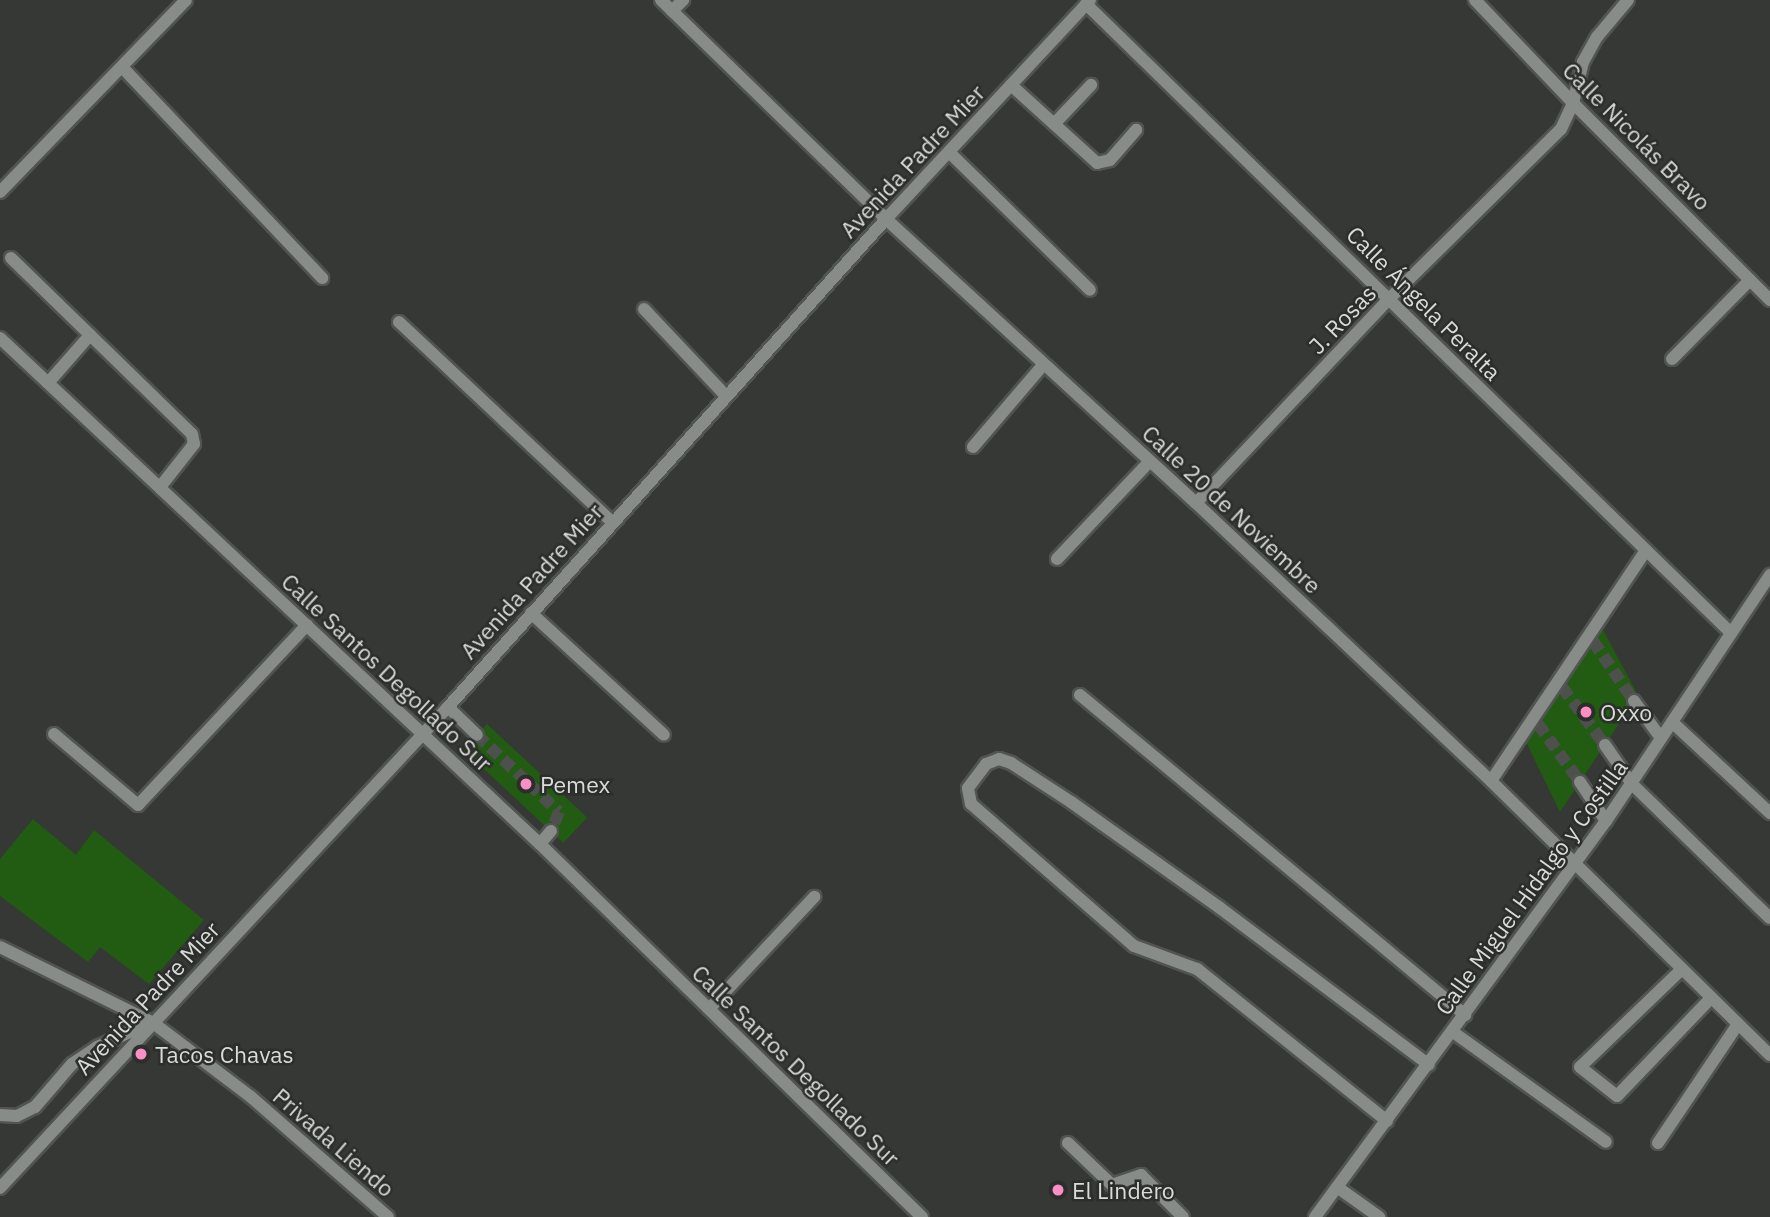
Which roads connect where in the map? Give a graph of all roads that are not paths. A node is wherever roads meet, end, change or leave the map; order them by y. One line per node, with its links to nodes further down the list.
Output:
1 (186, 0): 8 (street)
2 (661, 0): 7 (street, Calle 20 de Noviembre)
3 (683, 0): 7 (street)
4 (1475, 0): 11 (street, Calle Nicolás Bravo)
5 (1628, 0): 11 (street, J. Rosas)
6 (1088, 2): 9 (street, Avenida Padre Mier); 21 (street, Calle Ángela Peralta)
7 (672, 11): 16 (street, Calle 20 de Noviembre)
8 (122, 67): 15 (street); 18 (street)
9 (1011, 85): 12 (street); 14 (street, Avenida Padre Mier)
10 (1091, 85): 12 (street)
11 (1573, 103): 19 (street, Calle Nicolás Bravo); 21 (street, J. Rosas)
12 (1054, 124): 13 (street)
13 (1136, 130)
14 (949, 152): 16 (street, Avenida Padre Mier); 20 (street)
15 (0, 192)
16 (886, 219): 28 (street, Calle 20 de Noviembre); 30 (street, Avenida Padre Mier)
17 (11, 258): 25 (street)
18 (322, 278)
19 (1750, 280): 22 (street, Calle Nicolás Bravo); 27 (street)
20 (1090, 290)
21 (1390, 298): 34 (street, J. Rosas); 36 (street, Calle Ángela Peralta)
22 (1770, 300)
23 (644, 309): 30 (street)
24 (399, 322): 35 (street)
25 (90, 335): 29 (street); 33 (street)
26 (0, 338): 29 (street, Calle Santos Degollado Sur)
27 (1672, 359)
28 (1044, 364): 31 (street); 32 (street, Calle 20 de Noviembre)
29 (47, 383): 33 (street, Calle Santos Degollado Sur)
30 (726, 396): 35 (street, Avenida Padre Mier)
31 (973, 447)
32 (1150, 461): 34 (street, Calle 20 de Noviembre); 37 (street)
33 (160, 487): 40 (street, Calle Santos Degollado Sur)
34 (1196, 503): 52 (street, Calle 20 de Noviembre)
35 (612, 522): 39 (street, Avenida Padre Mier)
36 (1645, 552): 41 (street, Calle Ángela Peralta); 52 (street)
37 (1057, 559)
38 (1770, 575): 41 (street, Calle Miguel Hidalgo y Costilla)
39 (531, 613): 44 (street, Avenida Padre Mier); 49 (street)
40 (307, 625): 46 (street); 47 (street, Calle Santos Degollado Sur)
41 (1731, 633): 45 (street, Calle Miguel Hidalgo y Costilla)
42 (1080, 695): 66 (street)
43 (1634, 701): 50 (street)
44 (448, 707): 47 (street, Avenida Padre Mier); 48 (street)
45 (1672, 722): 50 (street, Calle Miguel Hidalgo y Costilla); 55 (street)
46 (54, 734)
47 (423, 734): 58 (street, Calle Santos Degollado Sur); 67 (street, Avenida Padre Mier)
48 (477, 735)
49 (664, 735)
50 (1661, 738): 54 (street, Calle Miguel Hidalgo y Costilla)
51 (1605, 745): 54 (street)
52 (1491, 781): 59 (street, Calle 20 de Noviembre)
53 (1580, 782): 56 (street)
54 (1632, 784): 56 (street, Calle Miguel Hidalgo y Costilla); 61 (street)
55 (1770, 813)
56 (1606, 821): 59 (street, Calle Miguel Hidalgo y Costilla)
57 (551, 831): 58 (street)
58 (540, 844): 65 (street, Calle Santos Degollado Sur)
59 (1575, 865): 63 (street, Calle 20 de Noviembre); 66 (street, Calle Miguel Hidalgo y Costilla)
60 (814, 897): 65 (street)
61 (1770, 918)
62 (0, 947): 67 (street, Privada Liendo)
63 (1682, 969): 64 (street, Calle 20 de Noviembre); 64 (street)
64 (1711, 998): 68 (street, Calle 20 de Noviembre)
65 (709, 1009): 80 (street, Calle Santos Degollado Sur)
66 (1465, 1015): 69 (street, Calle Miguel Hidalgo y Costilla)
67 (152, 1022): 72 (street); 78 (street, Avenida Padre Mier); 79 (street, Privada Liendo)
68 (1738, 1024): 70 (street, Calle 20 de Noviembre); 76 (street)
69 (1452, 1032): 71 (street, Calle Miguel Hidalgo y Costilla); 74 (street)
70 (1770, 1055)
71 (1429, 1065): 73 (street, Calle Miguel Hidalgo y Costilla); 73 (street)
72 (0, 1115)
73 (1387, 1121): 77 (street, Calle Miguel Hidalgo y Costilla)
74 (1606, 1142)
75 (1068, 1143): 81 (street)
76 (1658, 1143)
77 (1337, 1187): 82 (street, Calle Miguel Hidalgo y Costilla); 83 (street)
78 (0, 1188)
79 (388, 1217)
80 (922, 1217)
81 (1183, 1217)
82 (1315, 1217)
83 (1379, 1217)

